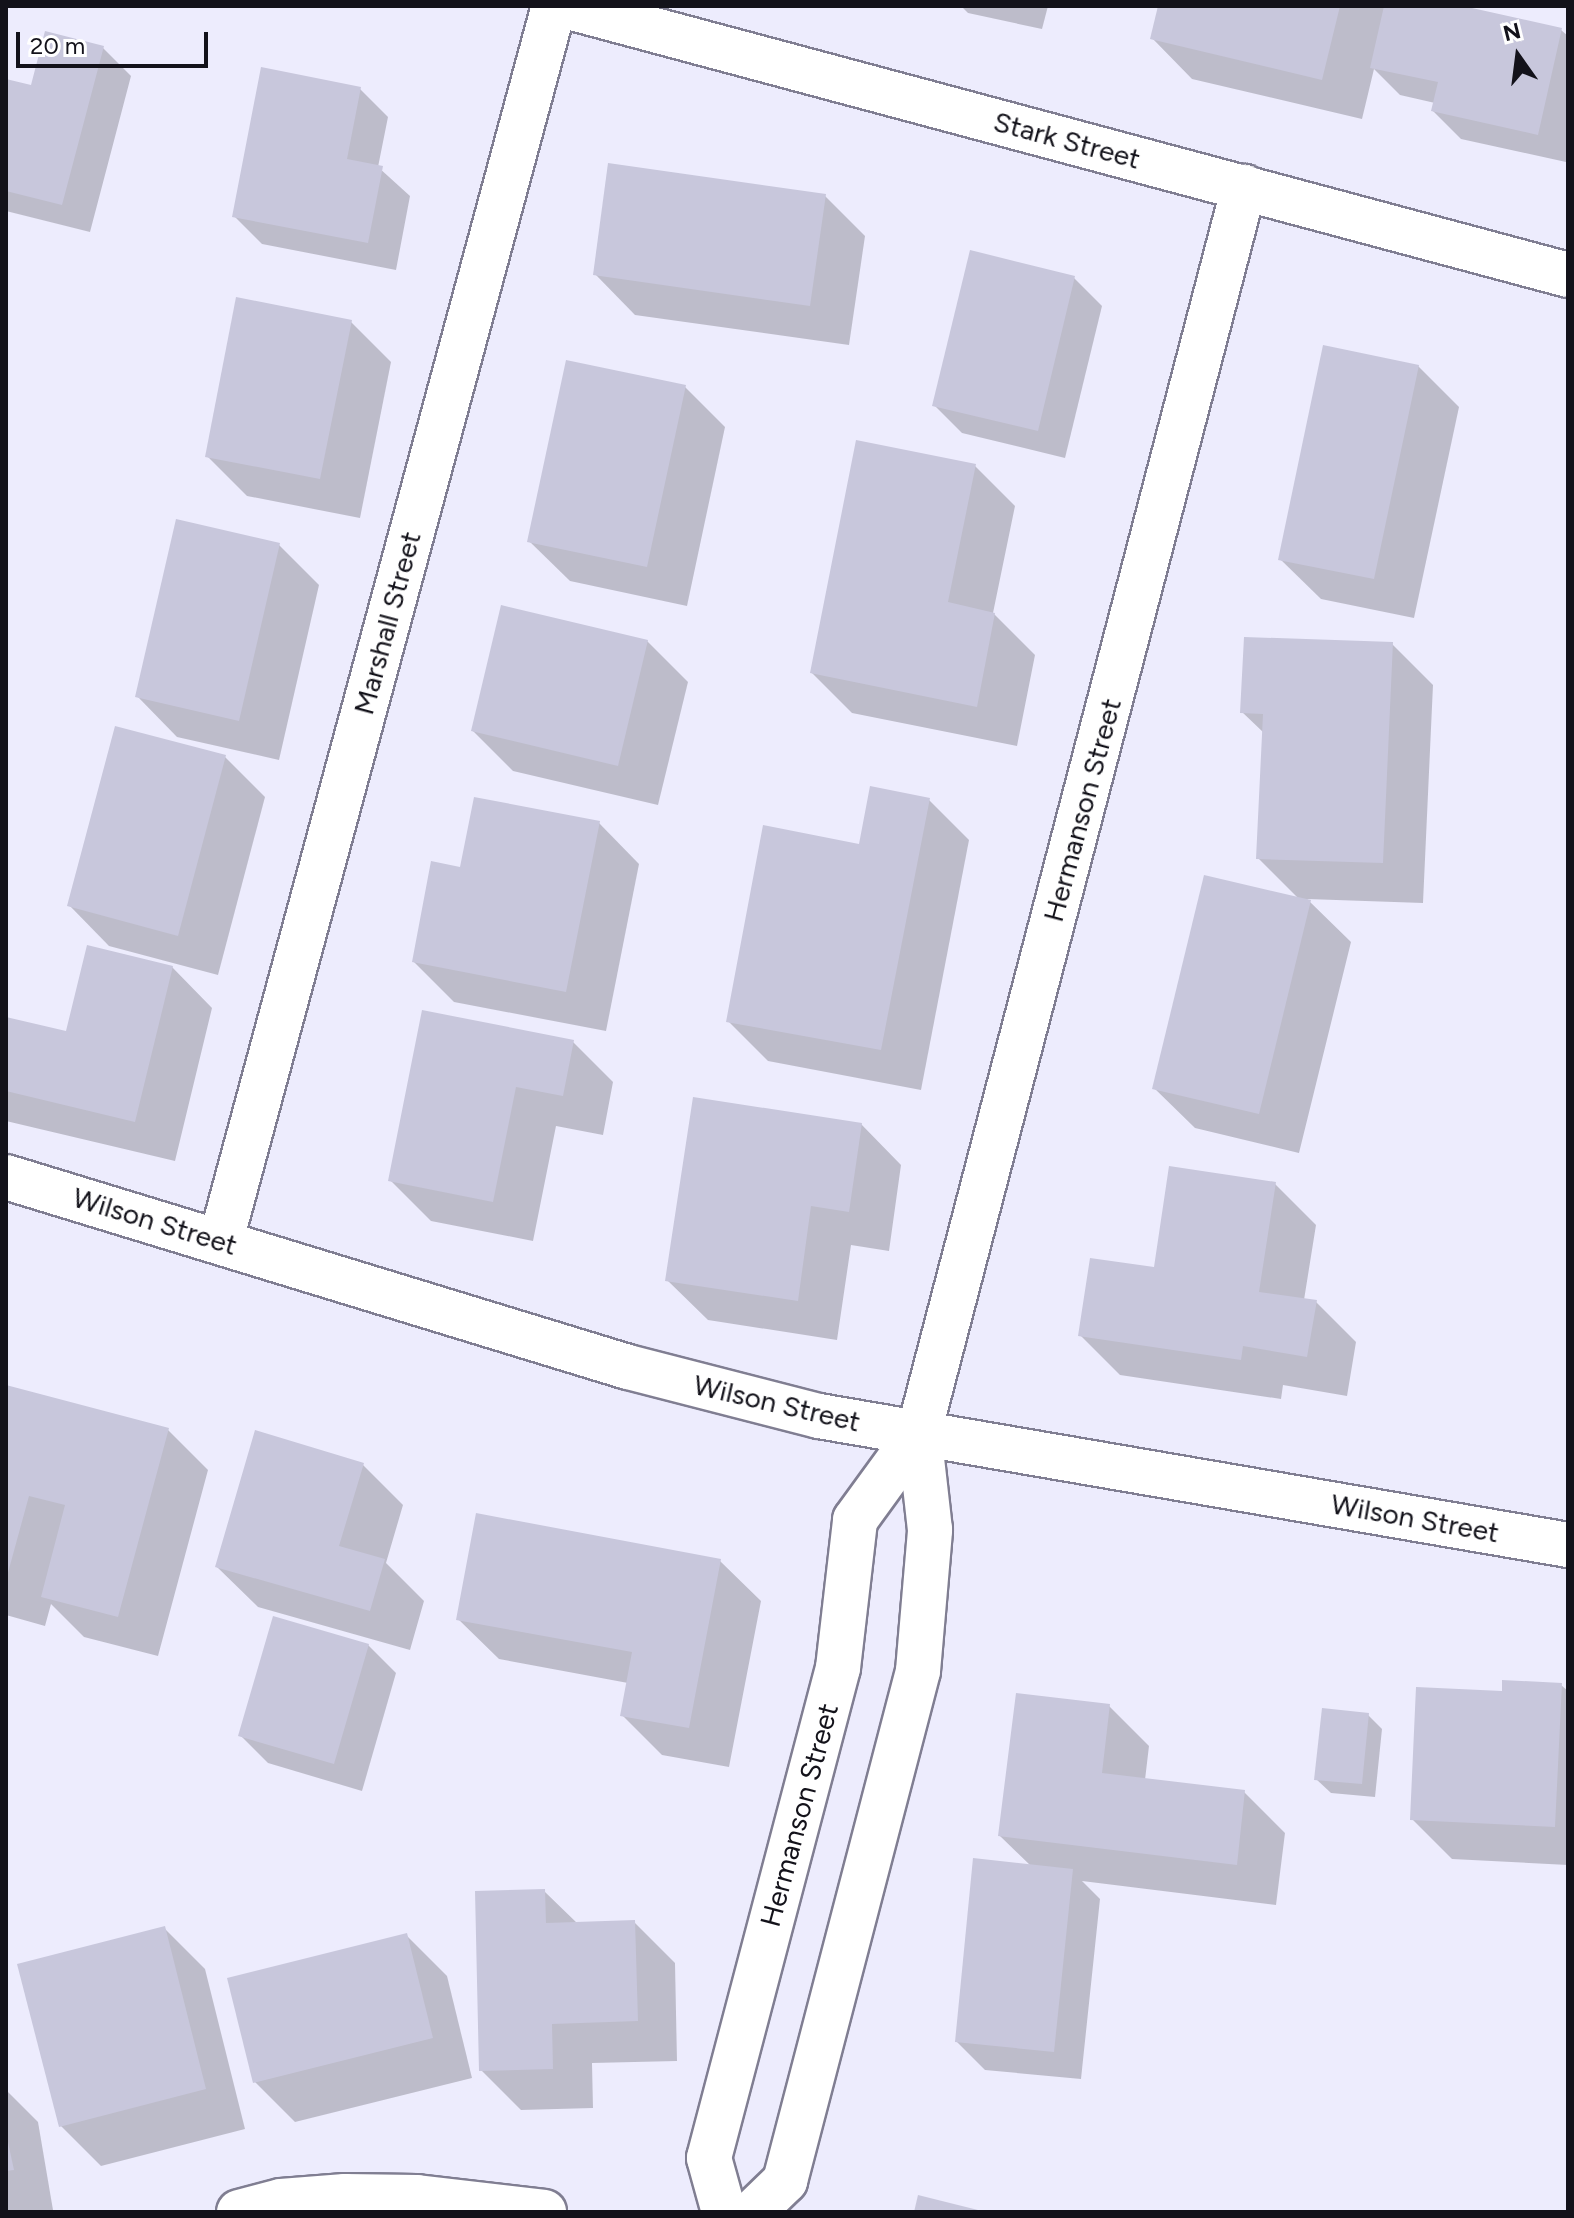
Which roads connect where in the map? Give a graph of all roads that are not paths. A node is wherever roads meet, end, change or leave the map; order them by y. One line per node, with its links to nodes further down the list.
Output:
1 (554, 6): 6 (street, Marshall Street)
2 (565, 6): 3 (street, Stark Street)
3 (1244, 187): 4 (street, Stark Street); 7 (street, Hermanson Street)
4 (1568, 275)
5 (6, 1177): 6 (street, Wilson Street)
6 (221, 1240): 7 (street, Wilson Street)
7 (919, 1432): 8 (street, Wilson Street); 11 (street, Hermanson Street); 12 (street, Hermanson Street)
8 (1568, 1545)
9 (239, 2212): 10 (street)
10 (544, 2212)
11 (724, 2212)
12 (753, 2212)

